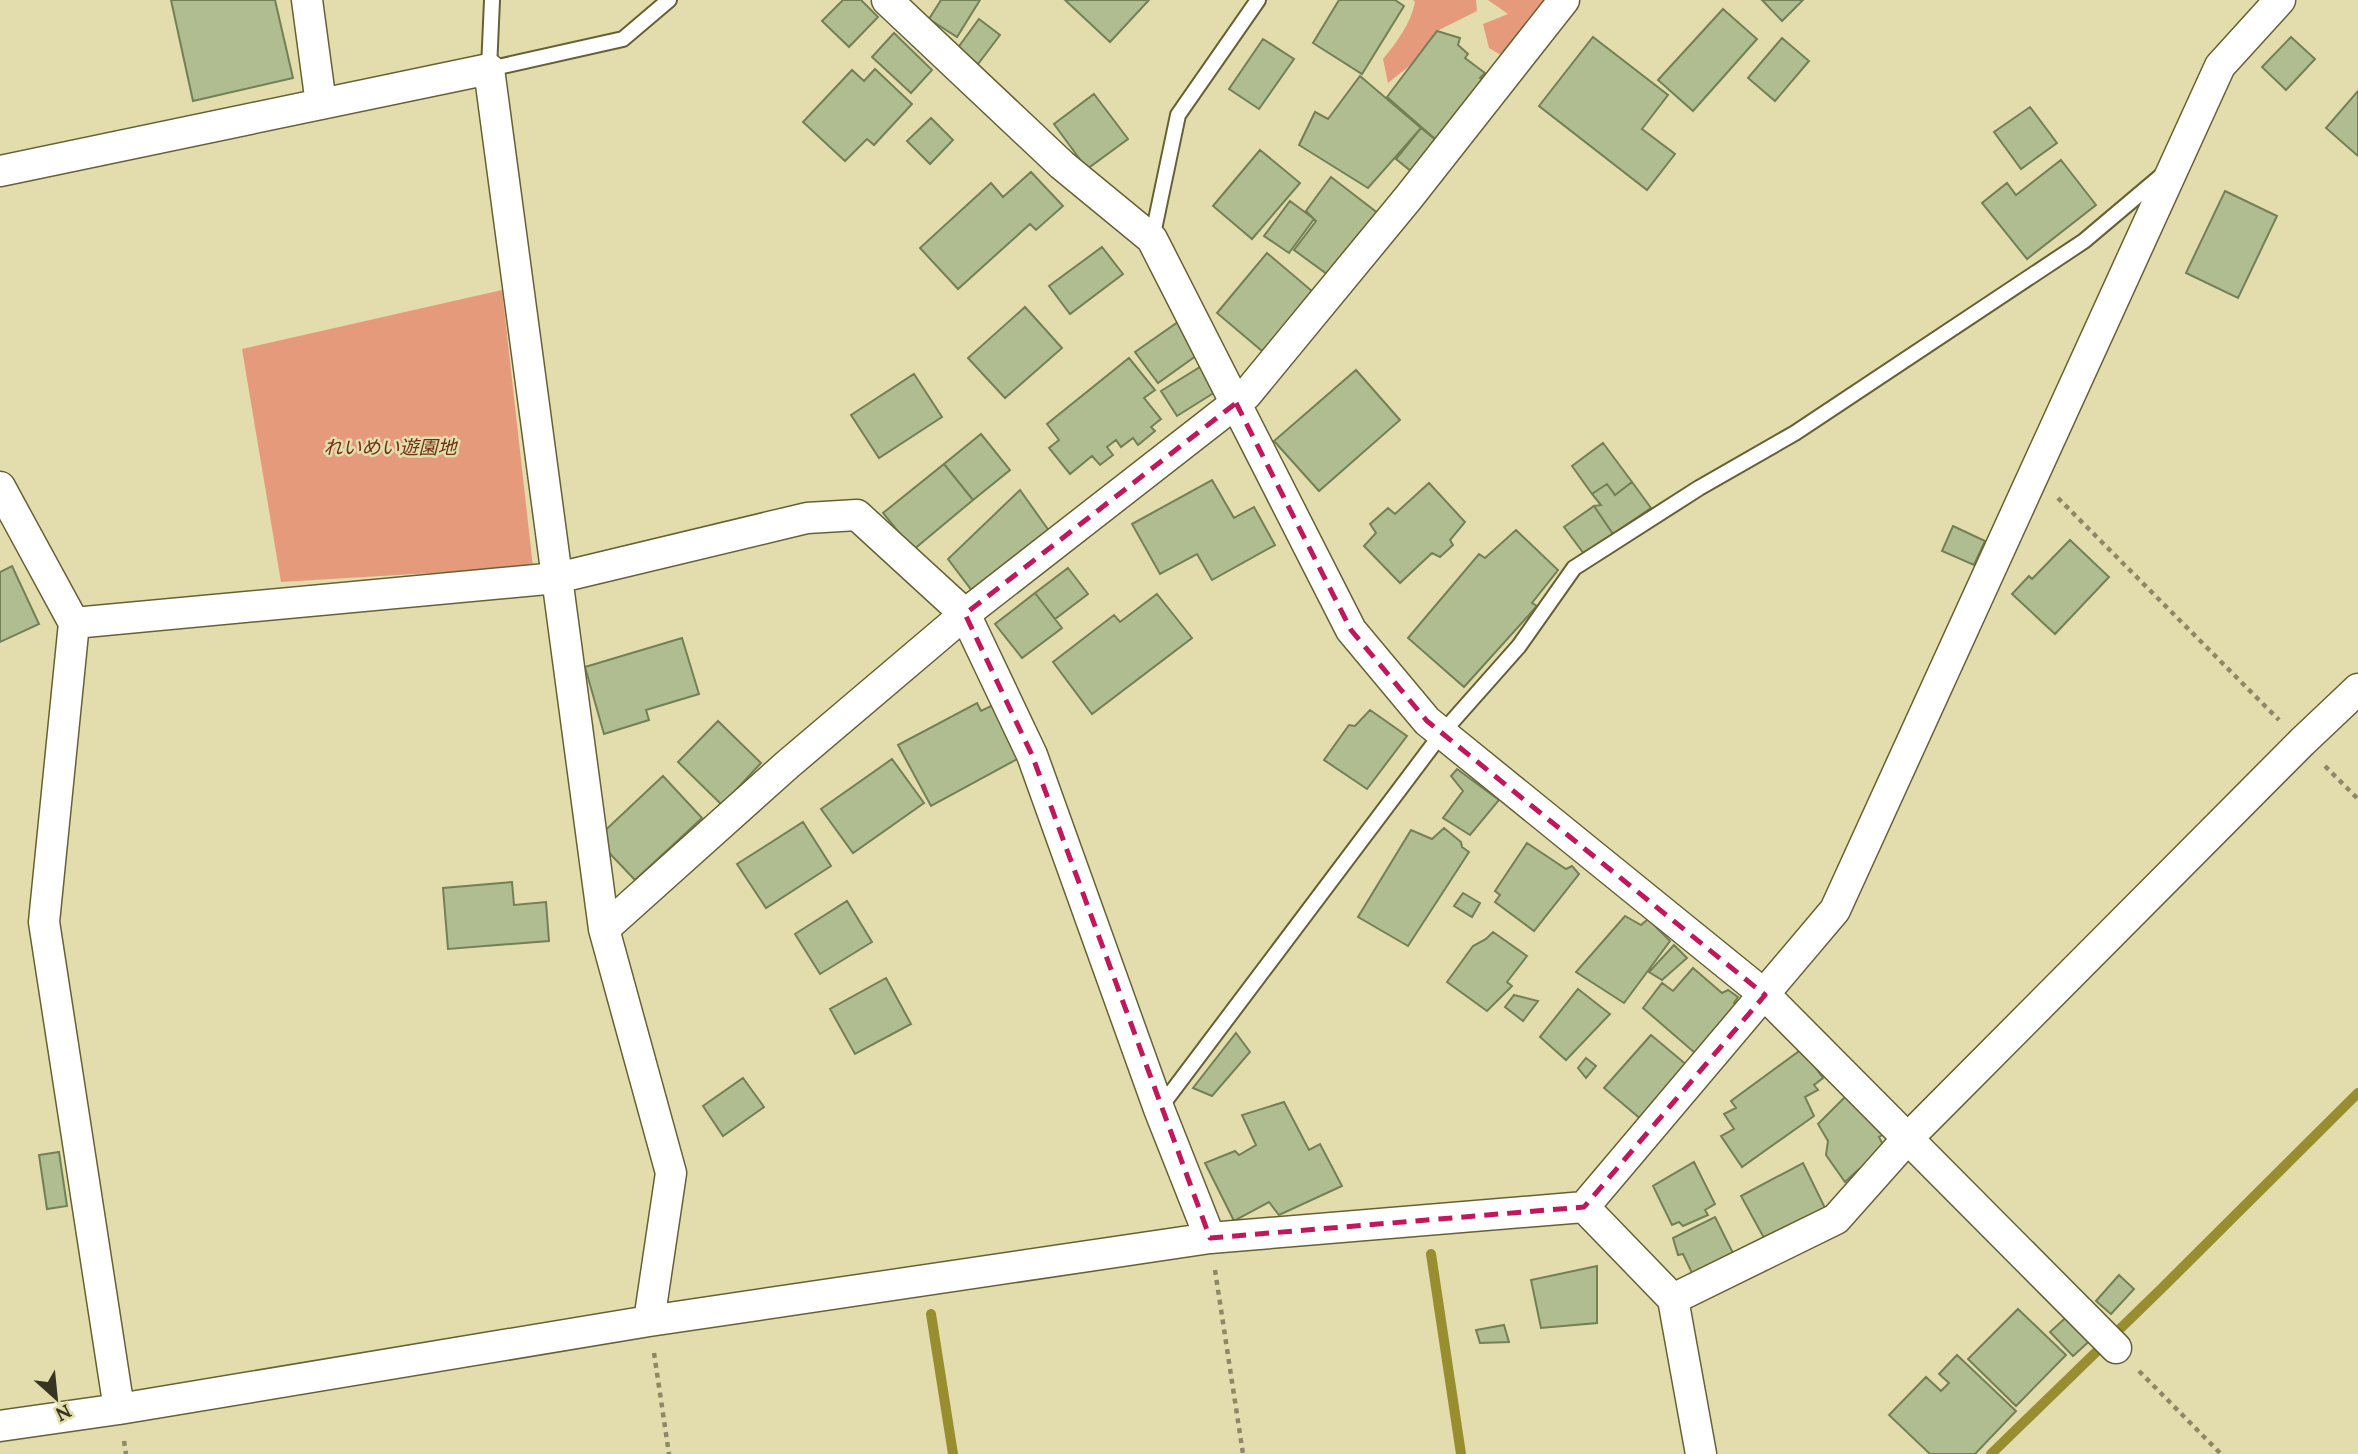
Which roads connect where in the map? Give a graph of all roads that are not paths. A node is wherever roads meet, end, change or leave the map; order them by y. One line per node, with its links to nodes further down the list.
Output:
1 (307, 0): 9 (street)
2 (492, 0): 8 (lane)
3 (669, 0): 8 (lane)
4 (887, 0): 12 (street)
5 (1258, 0): 12 (lane)
6 (1564, 0): 13 (street)
7 (2280, 0): 10 (street)
8 (489, 68): 9 (street); 15 (street)
9 (321, 104): 11 (street)
10 (2176, 164): 19 (lane); 21 (street)
11 (0, 171)
12 (1152, 239): 13 (street)
13 (1236, 403): 16 (street); 19 (street)
14 (0, 487): 17 (street)
15 (557, 578): 16 (street); 17 (street); 20 (street)
16 (965, 614): 20 (street); 22 (street)
17 (75, 623): 29 (street)
18 (2358, 689): 23 (street)
19 (1442, 733): 21 (street); 22 (lane)
20 (604, 929): 27 (street)
21 (1765, 995): 23 (street); 24 (street)
22 (1159, 1109): 25 (street)
23 (1908, 1138): 26 (street); 28 (street)
24 (1584, 1207): 25 (street); 26 (street)
25 (1210, 1238): 27 (street)
26 (1673, 1299): 31 (street)
27 (649, 1321): 29 (street)
28 (2109, 1341)
29 (119, 1409): 30 (street)
30 (0, 1426)
31 (1701, 1454)

